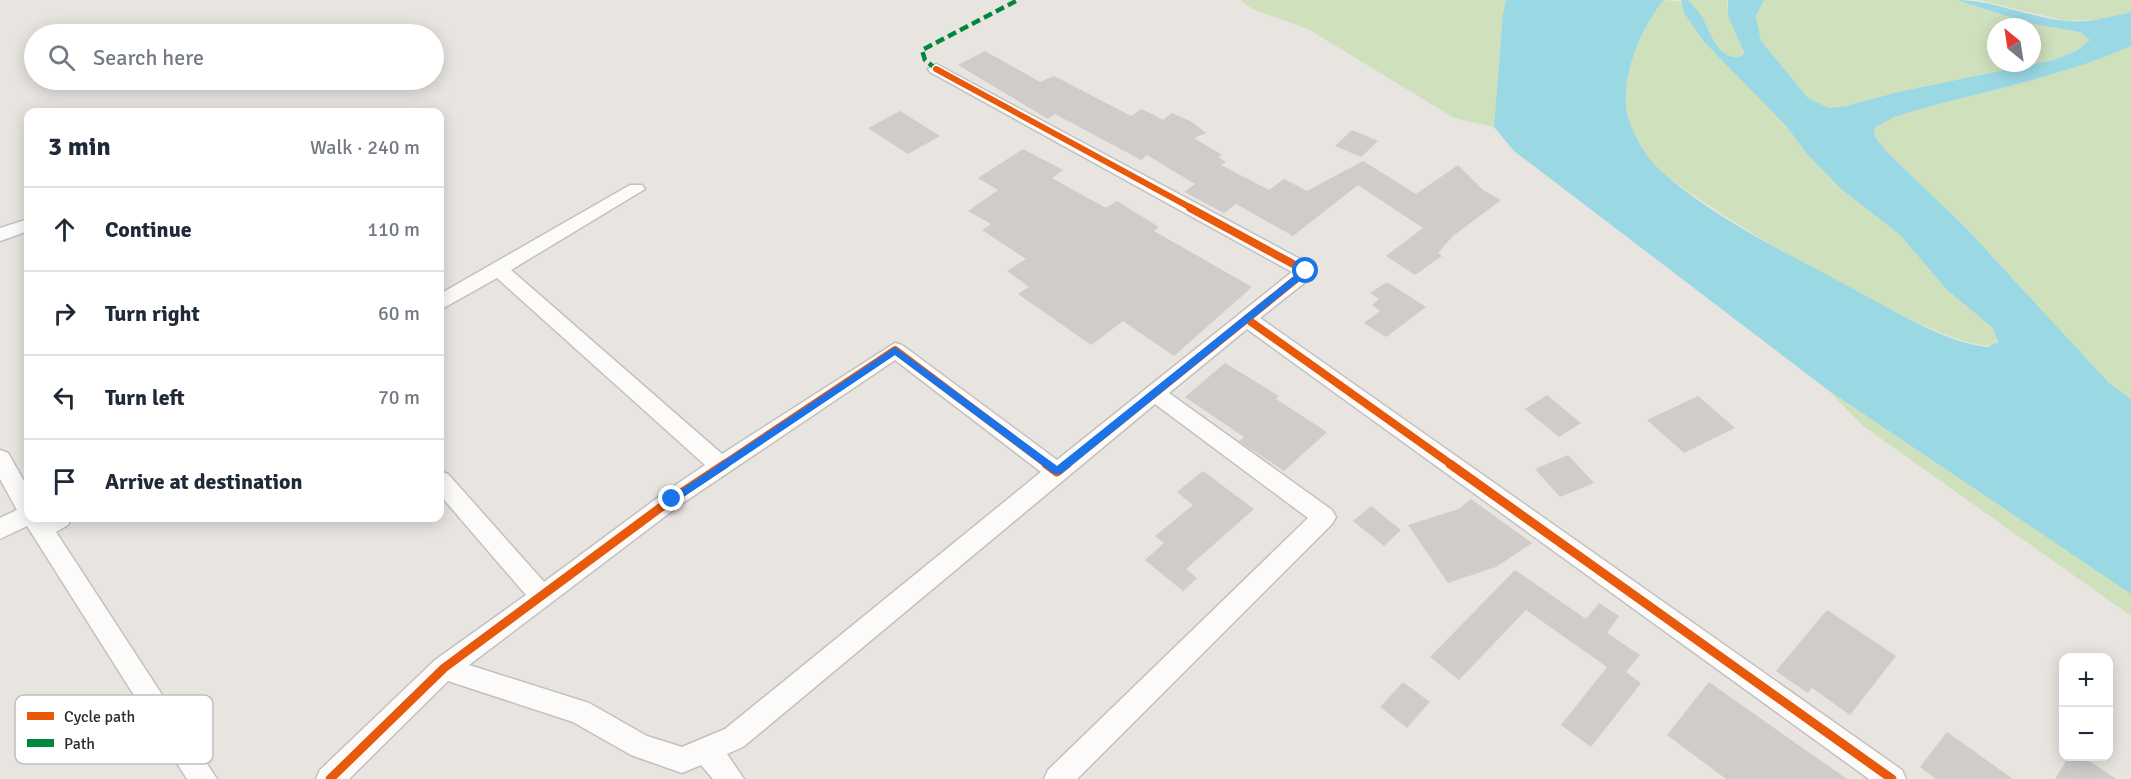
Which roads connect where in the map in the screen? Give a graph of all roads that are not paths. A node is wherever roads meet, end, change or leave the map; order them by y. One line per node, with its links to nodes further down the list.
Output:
1 (936, 69): 7 (street)
2 (636, 189): 5 (street)
3 (24, 226): 4 (street)
4 (0, 235)
5 (498, 269): 6 (street); 10 (street)
6 (444, 301)
7 (1247, 319): 8 (street); 22 (street)
8 (1156, 394): 11 (street); 26 (street)
9 (0, 459): 13 (street)
10 (721, 466): 11 (street); 17 (street)
11 (1057, 472): 20 (street)
12 (444, 485): 17 (street)
13 (24, 496)
14 (24, 521): 16 (street)
15 (41, 522): 19 (street)
16 (0, 529)
17 (542, 596): 18 (street)
18 (444, 668): 20 (street); 24 (street)
19 (150, 695)
20 (706, 750): 25 (street)
21 (194, 764): 23 (street)
22 (1880, 775)
23 (203, 779)
24 (330, 779)
25 (730, 779)
26 (1058, 779)

